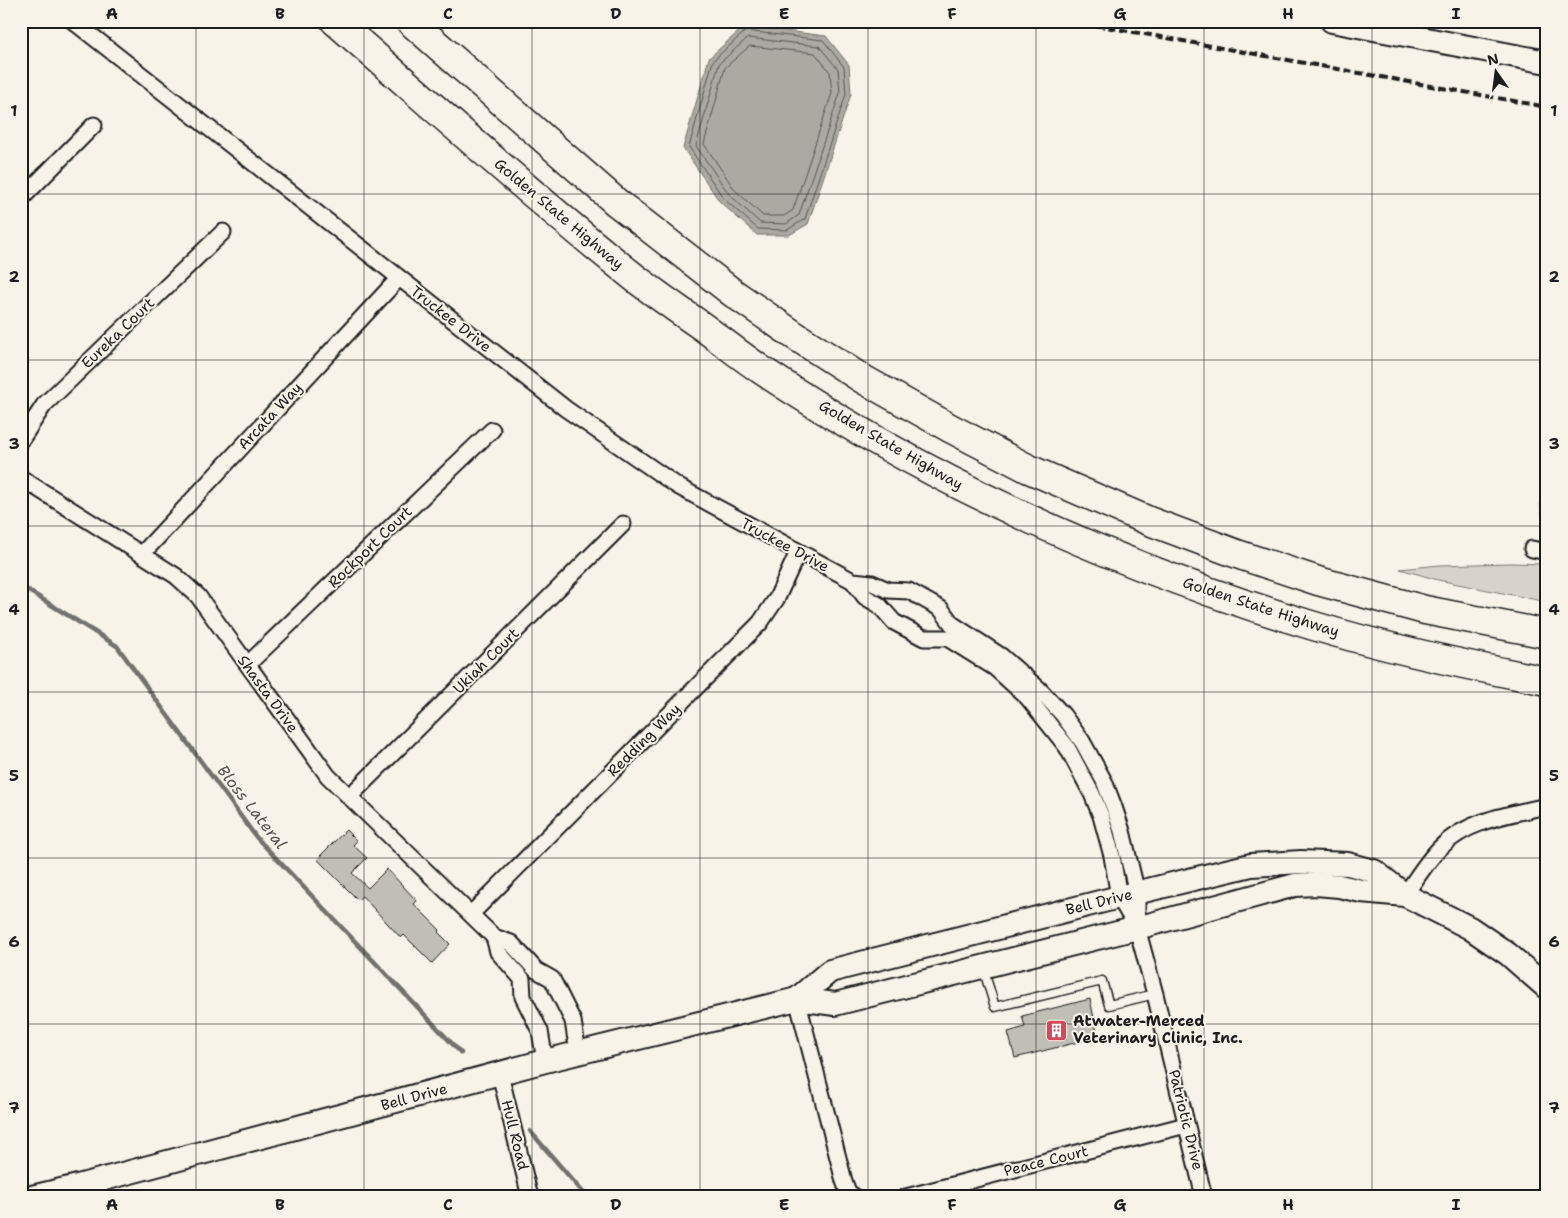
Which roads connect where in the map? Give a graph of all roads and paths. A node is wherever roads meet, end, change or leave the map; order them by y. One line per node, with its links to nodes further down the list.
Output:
1 (73, 21): 10 (street, Truckee Drive)
2 (335, 21): 25 (highway, Golden State Highway)
3 (410, 21): 21 (highway)
4 (1332, 21): 5 (street)
5 (1386, 26): 6 (street)
6 (1547, 62)
7 (94, 125): 8 (street)
8 (21, 199)
9 (223, 232): 12 (street, Eureka Court)
10 (399, 278): 15 (street, Truckee Drive); 16 (street, Arcata Way)
11 (492, 430): 23 (street, Rockport Court)
12 (21, 440)
13 (21, 478): 16 (street, Shasta Drive)
14 (622, 524): 28 (street, Ukiah Court)
15 (798, 552): 17 (street, Truckee Drive); 32 (street, Redding Way)
16 (142, 554): 23 (street, Shasta Drive)
17 (852, 581): 18 (street, Truckee Drive); 20 (street, Truckee Drive)
18 (909, 591): 19 (street, Truckee Drive); 20 (street)
19 (941, 609): 22 (street); 24 (street, Truckee Drive)
20 (894, 622): 22 (street, Truckee Drive)
21 (1547, 634)
22 (924, 638): 24 (street, Truckee Drive)
23 (248, 664): 28 (street, Shasta Drive)
24 (1016, 678): 26 (street, Truckee Drive); 27 (street, Truckee Drive)
25 (1547, 681)
26 (1093, 761): 27 (street); 30 (street, Truckee Drive)
27 (1078, 768): 30 (street, Truckee Drive)
28 (349, 797): 32 (street, Shasta Drive)
29 (1547, 806): 31 (street)
30 (1128, 895): 31 (street, Bell Drive); 33 (street, Truckee Drive); 40 (street, Bell Drive)
31 (1405, 895): 33 (street, Bell Drive); 38 (street, Bell Drive)
32 (471, 914): 34 (street, Shasta Drive)
33 (1136, 928): 35 (street, Bell Drive); 39 (street, Patriotic Drive)
34 (494, 937): 36 (street, Shasta Drive); 37 (street, Shasta Drive)
35 (983, 966): 39 (lane); 40 (street, Bell Drive)
36 (536, 970): 37 (street); 41 (street, Shasta Drive)
37 (522, 979): 42 (street)
38 (1547, 988)
39 (1155, 994): 44 (street, Patriotic Drive)
40 (797, 999): 41 (street, Bell Drive); 45 (street)
41 (578, 1053): 42 (street, Bell Drive)
42 (545, 1061): 43 (street, Bell Drive)
43 (500, 1074): 46 (street, Bell Drive); 47 (street, Hull Road)
44 (1186, 1125): 48 (street, Peace Court); 49 (street, Patriotic Drive)
45 (848, 1195)
46 (32, 1197)
47 (530, 1197)
48 (906, 1197)
49 (1204, 1197)

